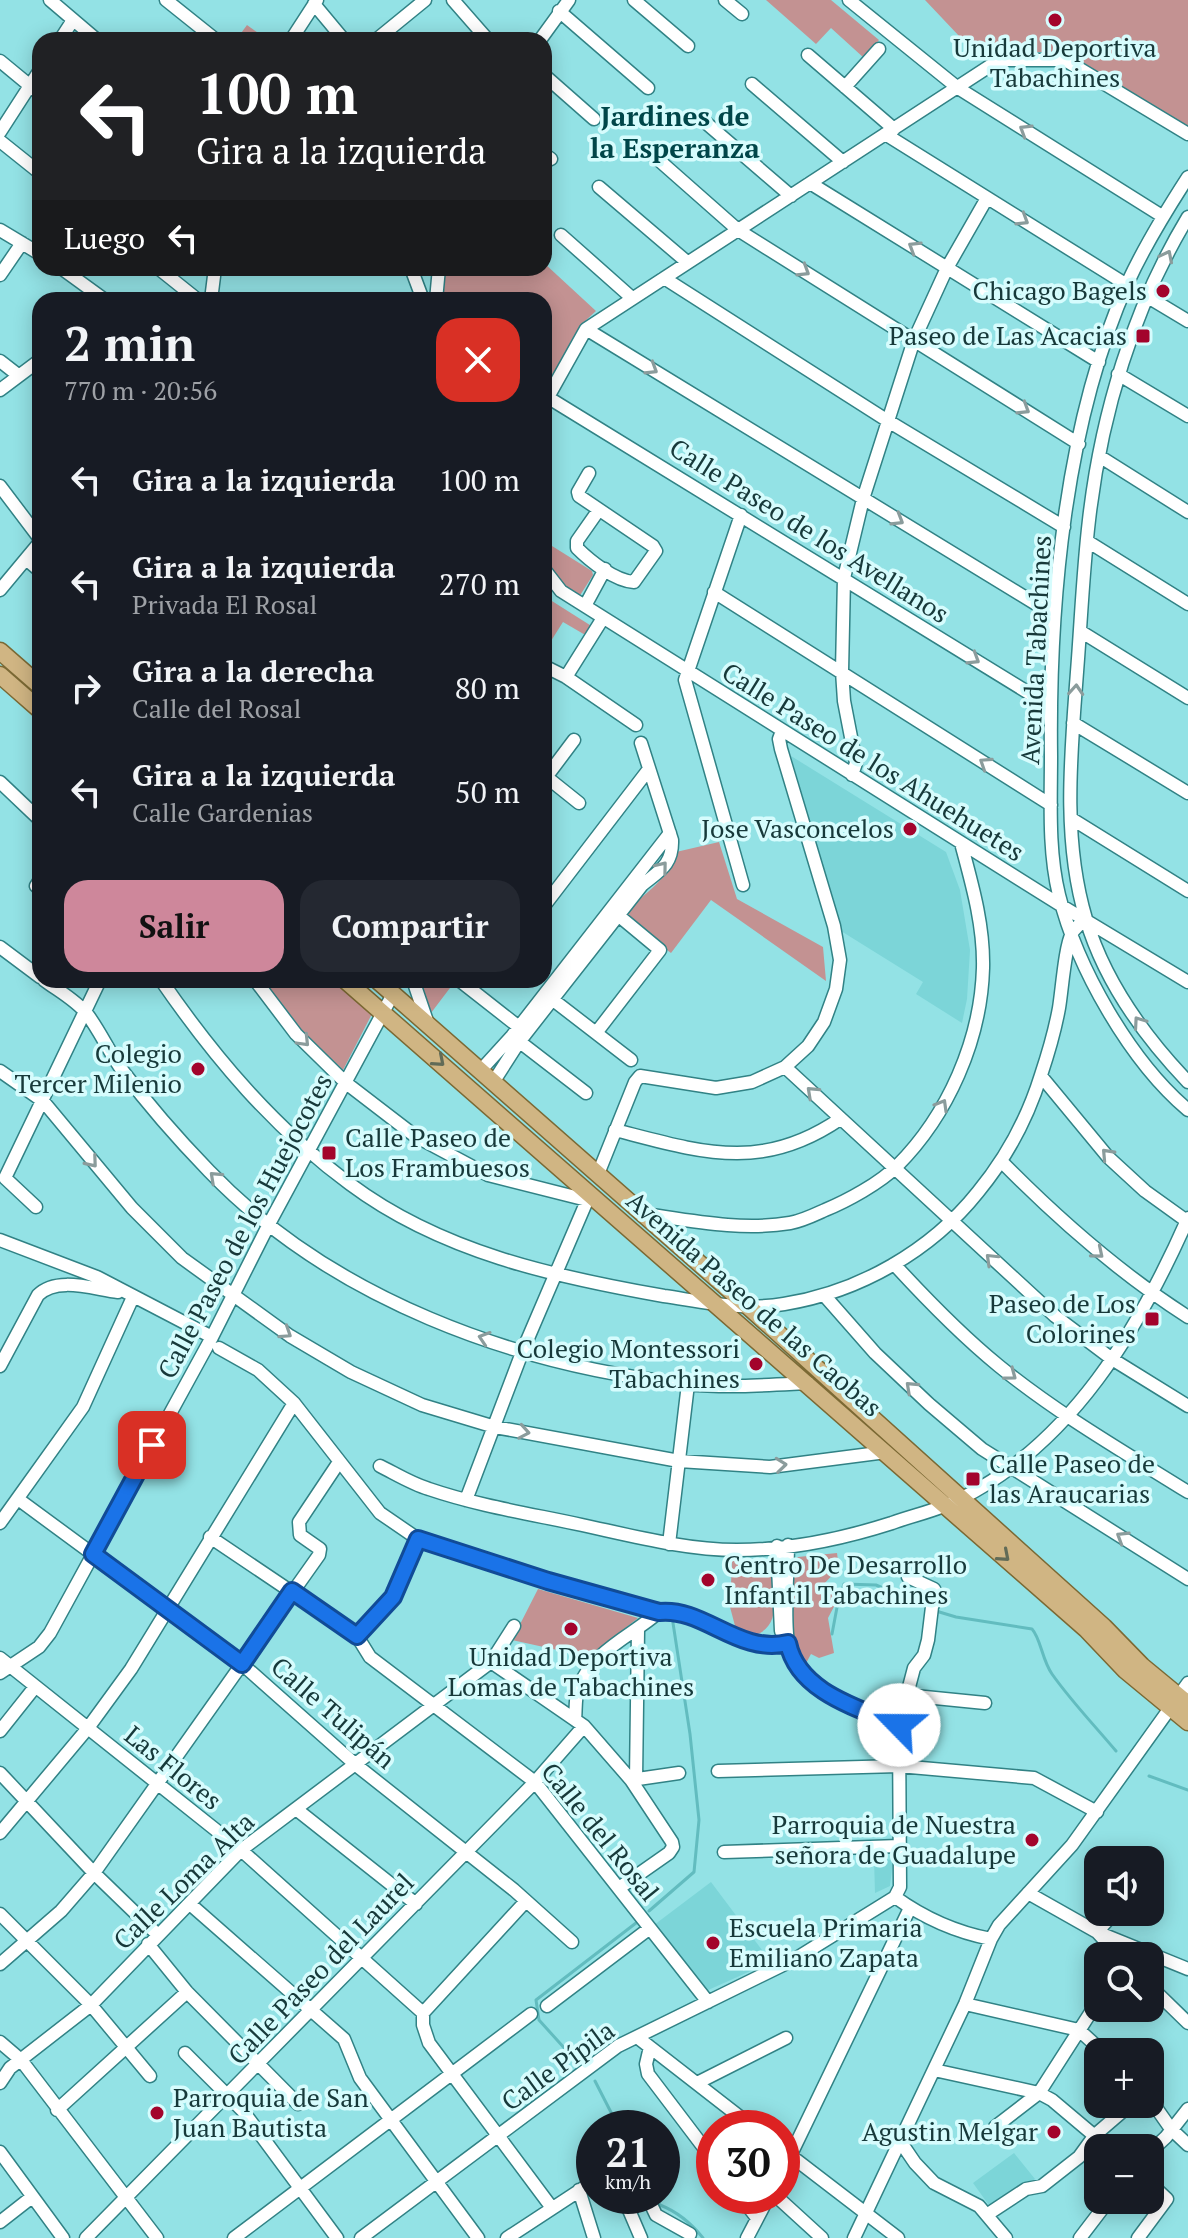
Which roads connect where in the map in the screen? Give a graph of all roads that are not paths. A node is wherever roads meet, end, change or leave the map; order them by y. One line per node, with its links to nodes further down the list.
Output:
1 (50, 0): 12 (street)
2 (166, 0): 15 (street)
3 (425, 0): 18 (street)
4 (453, 0): 19 (street)
5 (569, 0): 10 (street)
6 (634, 0): 21 (street)
7 (725, 0): 11 (street)
8 (849, 0): 30 (street)
9 (316, 2): 16 (street); 17 (street)
10 (559, 11): 20 (street); 29 (street)
11 (742, 14)
12 (73, 20): 13 (street); 14 (street)
13 (65, 32)
14 (87, 32)
15 (206, 32)
16 (296, 32)
17 (338, 32)
18 (386, 32)
19 (481, 32)
20 (545, 32)
21 (688, 46)
22 (879, 49): 27 (street)
23 (808, 55): 27 (street)
24 (0, 61): 28 (street)
25 (552, 82): 32 (street)
26 (752, 84): 39 (street)
27 (845, 87): 35 (street)
28 (32, 88)
29 (648, 88)
30 (958, 88): 35 (street); 36 (street); 46 (street, one-way to 30)
31 (32, 94): 34 (street)
32 (594, 119)
33 (705, 122): 44 (street)
34 (0, 132)
35 (890, 132): 39 (street); 45 (street)
36 (1188, 134)
37 (0, 141): 40 (street)
38 (653, 155): 49 (street)
39 (843, 162): 42 (street)
40 (32, 167)
41 (1187, 181): 46 (street, Avenida Tabachines)
42 (810, 183): 44 (street); 54 (street, one-way to 42)
43 (599, 187): 53 (street)
44 (791, 196): 49 (street)
45 (987, 198): 54 (street); 59 (street, one-way to 59)
46 (1162, 216): 59 (street, Avenida Tabachines)
47 (1186, 225): 62 (street, Avenida Tabachines, one-way to 47)
48 (0, 230): 51 (street)
49 (738, 230): 53 (street); 66 (street, one-way to 66)
50 (561, 235): 63 (street)
51 (22, 243): 52 (street); 55 (street)
52 (32, 249)
53 (687, 262): 58 (street)
54 (947, 268): 66 (street); 68 (street)
55 (0, 275)
56 (72, 276): 60 (street)
57 (168, 276): 61 (street)
58 (664, 278): 63 (street); 76 (street)
59 (1127, 285): 68 (street, Avenida Tabachines)
60 (94, 292)
61 (188, 292)
62 (1148, 297): 64 (street); 70 (street, Avenida Tabachines)
63 (632, 298): 65 (street)
64 (1188, 321)
65 (586, 329): 72 (street); 83 (street, one-way to 83)
66 (914, 340): 76 (street); 77 (street, one-way to 77)
67 (0, 361): 71 (street)
68 (1099, 362): 77 (street, Avenida Tabachines)
69 (32, 365): 71 (street)
70 (1118, 374): 75 (street); 78 (street, Avenida Tabachines)
71 (18, 375): 73 (street)
72 (552, 388)
73 (0, 390)
74 (552, 404): 87 (street, Calle Paseo de los Avellanos)
75 (1188, 416)
76 (888, 421): 83 (street); 89 (street)
77 (1079, 444): 80 (street, Avenida Tabachines)
78 (1099, 456): 82 (street, Avenida Tabachines); 86 (street)
79 (589, 473): 85 (street)
80 (1073, 478): 82 (street); 84 (street, Avenida Tabachines)
81 (0, 486): 90 (street)
82 (1093, 489): 88 (street, Avenida Tabachines)
83 (863, 499): 96 (street); 102 (street, one-way to 102)
84 (1068, 505): 88 (street); 89 (street, Avenida Tabachines)
85 (598, 511): 95 (street); 95 (street)
86 (1188, 512)
87 (741, 515): 96 (street, Calle Paseo de los Avellanos); 99 (street)
88 (1089, 518): 91 (street, Avenida Tabachines)
89 (1064, 527): 102 (street, Avenida Tabachines)
90 (32, 530)
91 (1087, 541): 100 (street); 104 (street, Avenida Tabachines)
92 (32, 551): 93 (street)
93 (26, 559): 94 (street); 98 (street)
94 (32, 564)
95 (605, 569): 101 (street)
96 (844, 578): 108 (street); 114 (street, Calle Paseo de los Avellanos, one-way to 114)
97 (552, 579): 101 (street, Calle Paseo de los Ahuehuetes)
98 (0, 590)
99 (714, 592): 107 (street); 108 (street)
100 (1188, 604)
101 (585, 606): 103 (street, Calle Paseo de los Ahuehuetes)
102 (1054, 615): 114 (street, Avenida Tabachines)
103 (603, 618): 107 (street, Calle Paseo de los Ahuehuetes); 110 (street)
104 (1080, 631): 112 (street); 115 (street, Avenida Tabachines, one-way to 104)
105 (0, 651): 111 (main road)
106 (552, 670): 110 (street)
107 (687, 671): 117 (street, Calle Paseo de los Ahuehuetes); 133 (street)
108 (842, 671): 124 (street); 129 (street, one-way to 108)
109 (0, 675): 113 (main road)
110 (566, 677): 116 (street)
111 (32, 679)
112 (1188, 698)
113 (32, 703)
114 (1050, 706): 120 (street, Avenida Tabachines)
115 (1073, 723): 122 (street, Avenida Tabachines); 127 (street)
116 (636, 725)
117 (782, 731): 124 (street, Calle Paseo de los Ahuehuetes); 161 (street)
118 (574, 740): 121 (street)
119 (641, 743): 123 (street)
120 (1051, 767): 122 (street); 129 (street, Avenida Tabachines)
121 (552, 768)
122 (1070, 768): 131 (street, Avenida Tabachines)
123 (649, 769): 135 (street); 137 (street)
124 (852, 775): 132 (street, Calle Paseo de los Ahuehuetes)
125 (0, 782): 130 (street)
126 (552, 782): 128 (street)
127 (1188, 793)
128 (579, 803)
129 (1051, 805): 136 (street, Avenida Tabachines)
130 (32, 812)
131 (1072, 819): 134 (street); 138 (street, Avenida Tabachines)
132 (961, 843): 136 (street, Calle Paseo de los Ahuehuetes); 176 (street, one-way to 132)
133 (743, 885)
134 (1188, 891)
135 (552, 896)
136 (1062, 906): 138 (street, Calle Paseo de los Ahuehuetes); 139 (street, Avenida Tabachines)
137 (615, 913): 151 (street); 157 (street)
138 (1086, 919): 139 (street); 142 (street, Calle Paseo de los Ahuehuetes); 165 (street, Avenida Tabachines, one-way to 138)
139 (1071, 935): 163 (street); 169 (street, Avenida Tabachines)
140 (0, 947): 141 (street)
141 (32, 971)
142 (1188, 982)
143 (54, 988): 154 (street)
144 (96, 988): 154 (street)
145 (167, 988): 174 (street)
146 (261, 988): 166 (street, one-way to 166)
147 (354, 988): 155 (main road, Avenida Paseo de las Caobas)
148 (386, 988): 153 (main road, Avenida Paseo de las Caobas)
149 (416, 988): 156 (street)
150 (468, 988): 158 (street)
151 (552, 988)
152 (551, 989): 157 (street); 158 (street)
153 (393, 994): 155 (street, Calle Paseo de los Huejocotes); 156 (main road, Avenida Paseo de las Caobas)
154 (85, 1011): 168 (street); 184 (street, one-way to 154)
155 (383, 1013): 166 (street, Calle Paseo de los Huejocotes); 173 (main road, Avenida Paseo de las Caobas, one-way to 173)
156 (428, 1024): 160 (main road, Avenida Paseo de las Caobas)
157 (596, 1033): 159 (street)
158 (519, 1034): 160 (street); 164 (street); 167 (street)
159 (631, 1060)
160 (483, 1067): 164 (main road, Avenida Paseo de las Caobas)
161 (785, 1067): 170 (street, one-way to 161); 172 (street)
162 (0, 1071): 168 (street)
163 (1041, 1076): 175 (street); 182 (street, one-way to 163)
164 (496, 1078): 171 (main road, Avenida Paseo de las Caobas)
165 (1188, 1082)
166 (346, 1083): 174 (street, Calle Paseo de los Huejocotes); 179 (street)
167 (586, 1093)
168 (43, 1101): 178 (street); 191 (street, one-way to 191)
169 (1188, 1110)
170 (840, 1119): 172 (street); 176 (street)
171 (549, 1130): 173 (main road); 177 (main road, Avenida Paseo de las Caobas)
172 (615, 1130): 177 (street)
173 (536, 1146): 179 (main road, Avenida Paseo de las Caobas)
174 (309, 1152): 184 (street, Calle Paseo de los Huejocotes); 187 (street)
175 (1001, 1161): 183 (street); 188 (street, one-way to 188)
176 (896, 1167): 181 (street); 183 (street)
177 (598, 1174): 181 (main road, Avenida Paseo de las Caobas)
178 (2, 1179): 180 (street)
179 (589, 1197): 187 (street); 192 (main road, Avenida Paseo de las Caobas)
180 (36, 1207)
181 (642, 1214): 193 (main road, Avenida Paseo de las Caobas)
182 (1188, 1220): 188 (street)
183 (952, 1221): 186 (street); 199 (street, one-way to 183)
184 (269, 1224): 191 (street, Calle Paseo de los Huejocotes); 198 (street, one-way to 184)
185 (0, 1240): 189 (street)
186 (894, 1264): 190 (street); 205 (street, one-way to 205)
187 (555, 1273): 192 (street); 198 (street)
188 (1150, 1293): 194 (street); 199 (street)
189 (129, 1295): 196 (street); 197 (street); 213 (street)
190 (824, 1295): 193 (street); 211 (street, one-way to 190)
191 (232, 1296): 197 (street, Calle Paseo de los Huejocotes); 206 (street, one-way to 206)
192 (716, 1304): 193 (street); 201 (main road, Avenida Paseo de las Caobas)
193 (750, 1308): 215 (main road, Avenida Paseo de las Caobas)
194 (1188, 1317)
195 (0, 1335): 196 (street)
196 (14, 1340): 200 (street)
197 (215, 1342): 203 (street); 221 (street, Calle Paseo de los Huejocotes)
198 (523, 1350): 202 (street); 206 (street)
199 (1112, 1359): 204 (street); 205 (street)
200 (0, 1366)
201 (808, 1383): 202 (street); 207 (main road, Avenida Paseo de las Caobas)
202 (688, 1384): 208 (street)
203 (294, 1403): 209 (street); 217 (street)
204 (1188, 1406)
205 (1068, 1417): 211 (street); 212 (street)
206 (495, 1427): 208 (street, one-way to 208); 214 (street)
207 (886, 1452): 208 (street, one-way to 207); 215 (main road, Avenida Paseo de las Caobas)
208 (679, 1461): 219 (street)
209 (339, 1462): 218 (street); 224 (street)
210 (380, 1466): 214 (street)
211 (1011, 1467): 215 (street); 223 (street, one-way to 211)
212 (1188, 1492)
213 (18, 1499): 216 (street); 221 (street, Calle Tulipán)
214 (466, 1500): 219 (street)
215 (953, 1502): 220 (street); 238 (main road, Avenida Paseo de las Caobas); 238 (main road, Avenida Paseo de las Caobas, one-way to 238)
216 (0, 1523)
217 (210, 1537): 224 (street, Calle del Rosal); 225 (street)
218 (418, 1539): 226 (street); 230 (street)
219 (669, 1544): 220 (street)
220 (783, 1546): 227 (street); 232 (street)
221 (93, 1554): 225 (street, Calle Tulipán); 235 (street, Calle Paseo de los Huejocotes)
222 (908, 1577): 237 (street)
223 (1188, 1579)
224 (292, 1591): 230 (street, Calle del Rosal); 234 (street)
225 (167, 1609): 234 (street, Calle Tulipán); 244 (street)
226 (659, 1612): 229 (street); 231 (street)
227 (780, 1620): 231 (street); 232 (street)
228 (514, 1626): 233 (street, Calle Loma Alta)
229 (638, 1630): 242 (street); 251 (street)
230 (357, 1636): 240 (street, Calle del Rosal)
231 (752, 1642): 232 (street)
232 (786, 1646): 243 (street)
233 (491, 1662): 240 (street, Calle Loma Alta); 242 (street)
234 (242, 1664): 246 (street, Calle Tulipán); 253 (street)
235 (3, 1666): 236 (street, Las Flores)
236 (35, 1687): 244 (street, Las Flores); 245 (street)
237 (905, 1695): 239 (street); 243 (street)
238 (1181, 1698): 241 (main road); 256 (street)
239 (985, 1703)
240 (433, 1705): 246 (street, Calle Loma Alta); 252 (street, Calle del Rosal)
241 (1188, 1722)
242 (580, 1723): 251 (street); 252 (street, Calle Paseo del Laurel)
243 (899, 1725): 247 (street)
244 (88, 1728): 253 (street, Las Flores); 254 (street)
245 (0, 1731)
246 (356, 1765): 255 (street, Calle Loma Alta); 260 (street, Calle Tulipán)
247 (899, 1766): 248 (street); 256 (street); 258 (street)
248 (718, 1771)
249 (0, 1773): 254 (street)
250 (679, 1773): 251 (street)
251 (633, 1780): 263 (street)
252 (535, 1782): 260 (street, Calle Paseo del Laurel); 263 (street, Calle del Rosal)
253 (158, 1784): 259 (street, Las Flores); 262 (street)
254 (27, 1802): 257 (street); 262 (street)
255 (296, 1809): 259 (street, Calle Loma Alta); 268 (street)
256 (1097, 1812): 264 (street)
257 (0, 1833)
258 (899, 1846): 261 (street); 265 (street)
259 (241, 1850): 267 (street, Calle Loma Alta); 281 (street, Las Flores)
260 (467, 1851): 266 (street, Calle Tulipán); 268 (street, Calle Paseo del Laurel)
261 (724, 1852)
262 (94, 1873): 274 (street); 276 (street)
263 (619, 1888): 272 (street, Calle del Rosal)
264 (1028, 1893): 273 (street); 275 (street)
265 (895, 1897): 269 (street); 286 (street, Calle Pípila)
266 (526, 1901): 277 (street, Calle Tulipán); 291 (street)
267 (190, 1904): 274 (street, Calle Loma Alta); 290 (street)
268 (416, 1904): 281 (street, Calle Paseo del Laurel)
269 (910, 1908): 275 (street); 319 (street)
270 (0, 1914): 276 (street)
271 (1102, 1926): 273 (street)
272 (650, 1928): 286 (street, Calle del Rosal); 289 (street)
273 (1097, 1932): 278 (street); 279 (street)
274 (153, 1939): 284 (street); 288 (street, Calle Loma Alta)
275 (991, 1939): 287 (street)
276 (25, 1940): 282 (street); 288 (street)
277 (572, 1942)
278 (1106, 1942)
279 (1115, 1942)
280 (1188, 1952): 283 (street)
281 (362, 1958): 290 (street, Calle Paseo del Laurel); 291 (street, Las Flores)
282 (0, 1964)
283 (1183, 1966)
284 (187, 1992): 301 (street); 304 (street)
285 (1164, 2000): 294 (street)
286 (708, 2002): 296 (street, Calle Pípila)
287 (965, 2004): 295 (street); 305 (street)
288 (91, 2005): 301 (street); 303 (street, Calle Loma Alta)
289 (547, 2006)
290 (312, 2011): 304 (street, Calle Paseo del Laurel); 318 (street)
291 (423, 2013): 306 (street)
292 (531, 2014): 306 (street)
293 (1084, 2022): 295 (street)
294 (1188, 2023)
295 (1079, 2030): 298 (street); 310 (street)
296 (637, 2037): 300 (street); 324 (street, Calle Pípila)
297 (786, 2038): 309 (street)
298 (1088, 2038)
299 (0, 2042): 303 (street)
300 (650, 2047): 309 (street); 325 (street)
301 (125, 2048): 307 (street); 314 (street)
302 (185, 2053): 311 (street)
303 (21, 2060): 308 (street, Calle Loma Alta); 314 (street)
304 (259, 2064): 311 (street, Calle Paseo del Laurel); 312 (street)
305 (934, 2070): 310 (street); 327 (street)
306 (453, 2073): 318 (street); 324 (street)
307 (150, 2076)
308 (0, 2083)
309 (697, 2083): 315 (street)
310 (1039, 2093): 320 (street); 322 (street)
311 (228, 2096): 333 (street); 336 (street, Calle Paseo del Laurel)
312 (298, 2104)
313 (1188, 2109): 321 (street)
314 (57, 2110): 336 (street)
315 (731, 2110)
316 (1115, 2118): 323 (street)
317 (1163, 2118): 321 (street)
318 (392, 2119): 332 (street); 333 (street)
319 (800, 2127)
320 (995, 2127)
321 (1171, 2129): 326 (street); 328 (street)
322 (1094, 2134)
323 (1096, 2134)
324 (499, 2135): 332 (street, Calle Pípila); 337 (street)
325 (696, 2137)
326 (1164, 2137)
327 (900, 2141): 344 (street); 347 (street)
328 (1188, 2145)
329 (1084, 2150): 344 (street)
330 (0, 2152): 335 (street)
331 (800, 2163): 347 (street)
332 (437, 2181): 357 (street, Calle Pípila); 358 (street)
333 (300, 2188): 355 (street); 356 (street)
334 (576, 2192): 337 (street)
335 (32, 2197): 349 (street); 352 (street)
336 (128, 2198): 353 (street, Calle Paseo del Laurel); 354 (street)
337 (552, 2208): 359 (street)
338 (586, 2214): 360 (street)
339 (631, 2214): 361 (street)
340 (656, 2214): 350 (street)
341 (754, 2214): 348 (street)
342 (759, 2214): 348 (street)
343 (795, 2214): 351 (street)
344 (988, 2214): 365 (street)
345 (1098, 2214): 366 (street)
346 (1156, 2214): 367 (street)
347 (865, 2215): 363 (street); 364 (street)
348 (757, 2218): 362 (street)
349 (0, 2222)
350 (690, 2234)
351 (820, 2237)
352 (63, 2238)
353 (86, 2238)
354 (157, 2238)
355 (234, 2238)
356 (337, 2238)
357 (361, 2238)
358 (478, 2238)
359 (507, 2238)
360 (594, 2238)
361 (641, 2238)
362 (747, 2238)
363 (854, 2238)
364 (898, 2238)
365 (1006, 2238)
366 (1080, 2238)
367 (1138, 2238)

